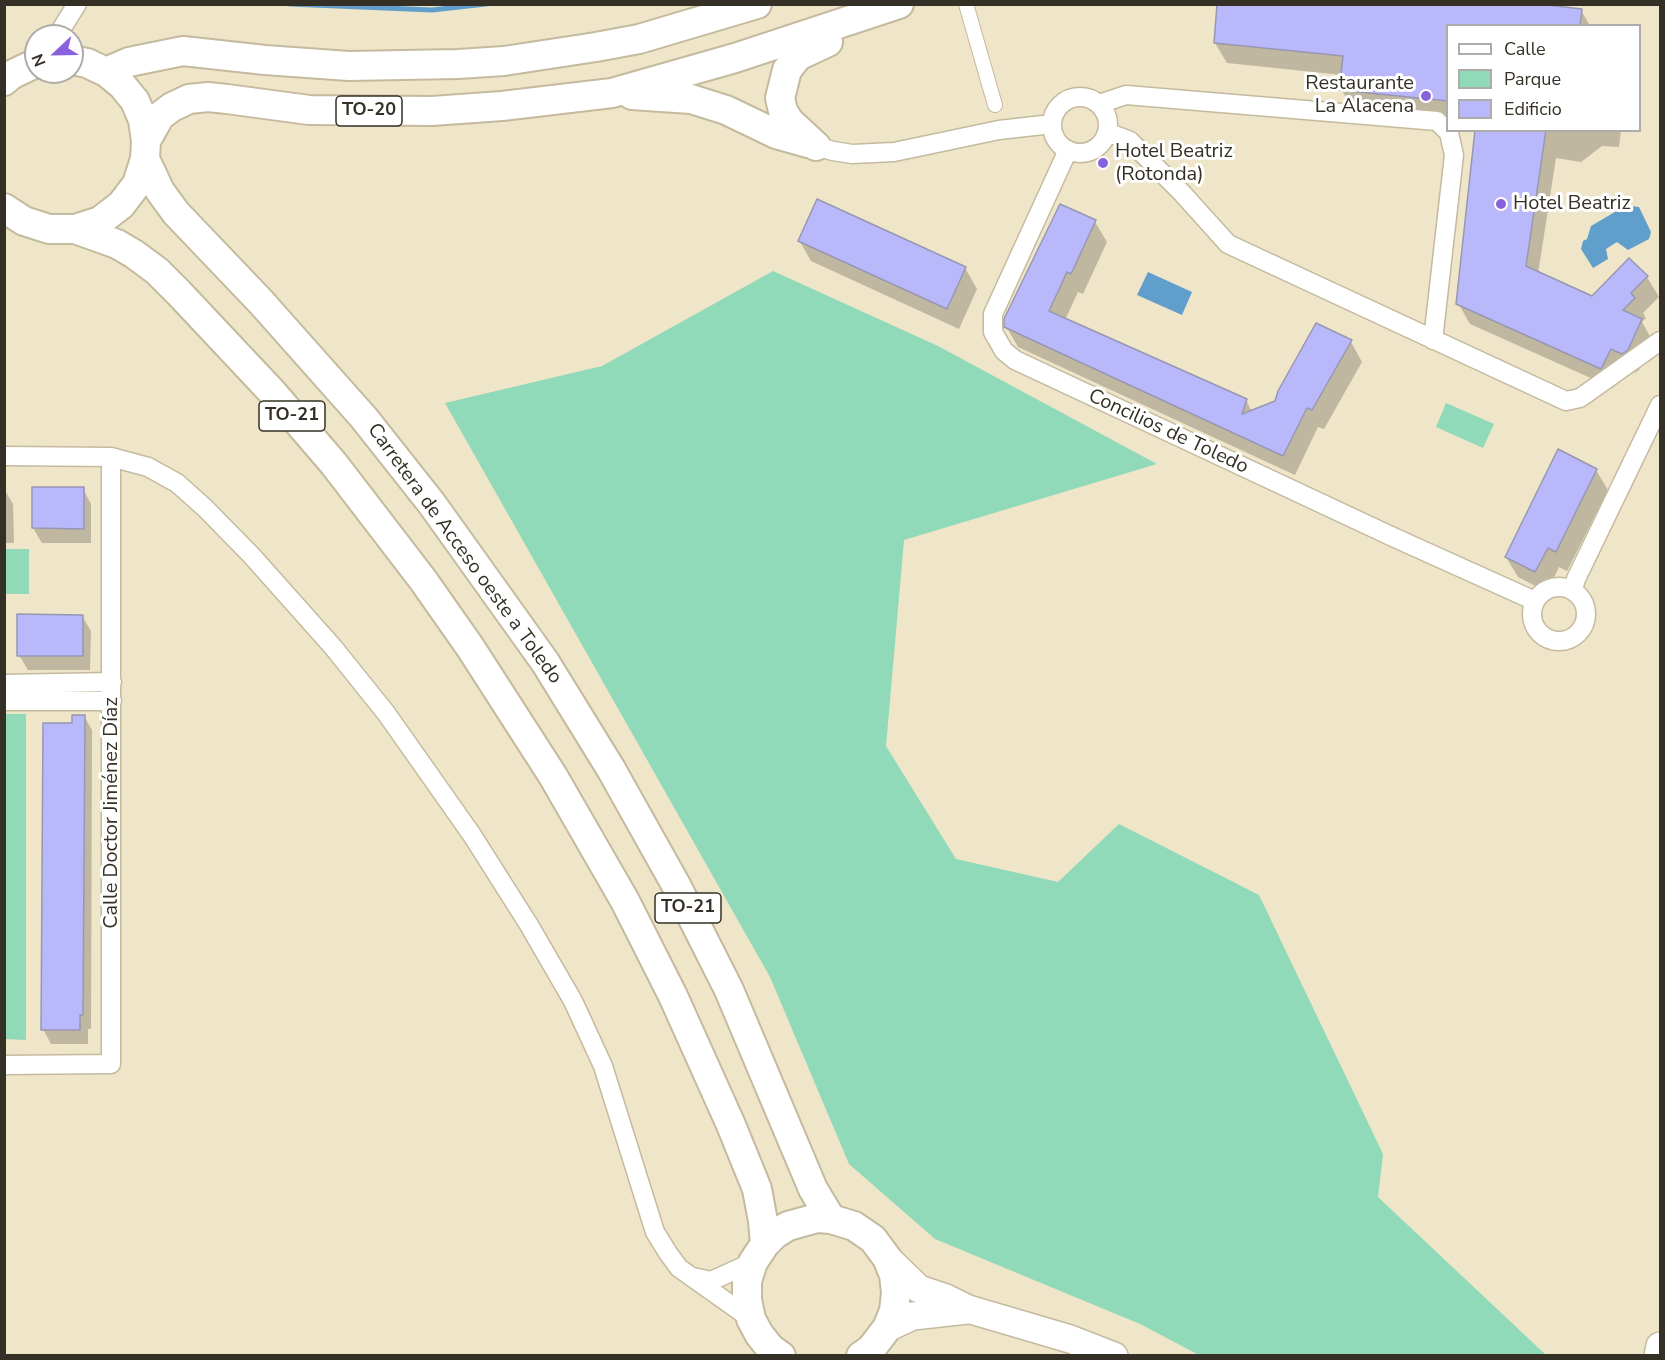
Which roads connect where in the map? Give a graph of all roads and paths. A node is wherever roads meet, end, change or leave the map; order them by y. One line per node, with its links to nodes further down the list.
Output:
1 (77, 4): 6 (street)
2 (757, 4): 9 (highway)
3 (899, 4): 12 (highway, TO-20)
4 (911, 4): 19 (highway)
5 (966, 4): 14 (street)
6 (67, 24)
7 (4, 55): 8 (highway)
8 (24, 60)
9 (84, 61): 20 (highway, Carretera de Acceso oeste a Toledo)
10 (24, 68): 11 (highway)
11 (4, 81)
12 (612, 93): 19 (highway); 20 (highway, TO-20)
13 (1099, 104): 15 (street); 16 (street); 17 (street)
14 (994, 105)
15 (1053, 124): 19 (street); 21 (street)
16 (1446, 130)
17 (1107, 132): 21 (street); 24 (street)
18 (1448, 132): 24 (street)
19 (816, 146)
20 (146, 150): 23 (highway, TO-20); 36 (highway, Carretera de Acceso oeste a Toledo / TO-21)
21 (1068, 150): 30 (street, Concilios de Toledo)
22 (4, 207): 23 (highway, TO-20)
23 (75, 229): 37 (highway, TO-21)
24 (1434, 340): 25 (street)
25 (1660, 341)
26 (1660, 405): 29 (street)
27 (4, 456): 28 (street)
28 (111, 457): 31 (street, Calle Doctor Jiménez Díaz); 39 (street)
29 (1573, 590): 30 (street); 30 (street)
30 (1535, 601)
31 (112, 682): 32 (street); 33 (street, Calle Doctor Jiménez Díaz)
32 (4, 684)
33 (112, 700): 34 (street); 35 (street, Calle Doctor Jiménez Díaz)
34 (4, 701)
35 (4, 1065)
36 (831, 1219): 37 (highway); 38 (highway)
37 (759, 1253): 39 (street); 41 (highway, TO-21)
38 (887, 1258): 40 (main road); 42 (highway)
39 (693, 1277): 41 (street)
40 (968, 1310): 42 (main road); 46 (main road)
41 (751, 1319): 44 (highway, TO-21)
42 (884, 1339): 45 (highway)
43 (1660, 1346): 47 (main road)
44 (781, 1356)
45 (861, 1356)
46 (1113, 1356)
47 (1658, 1356)

